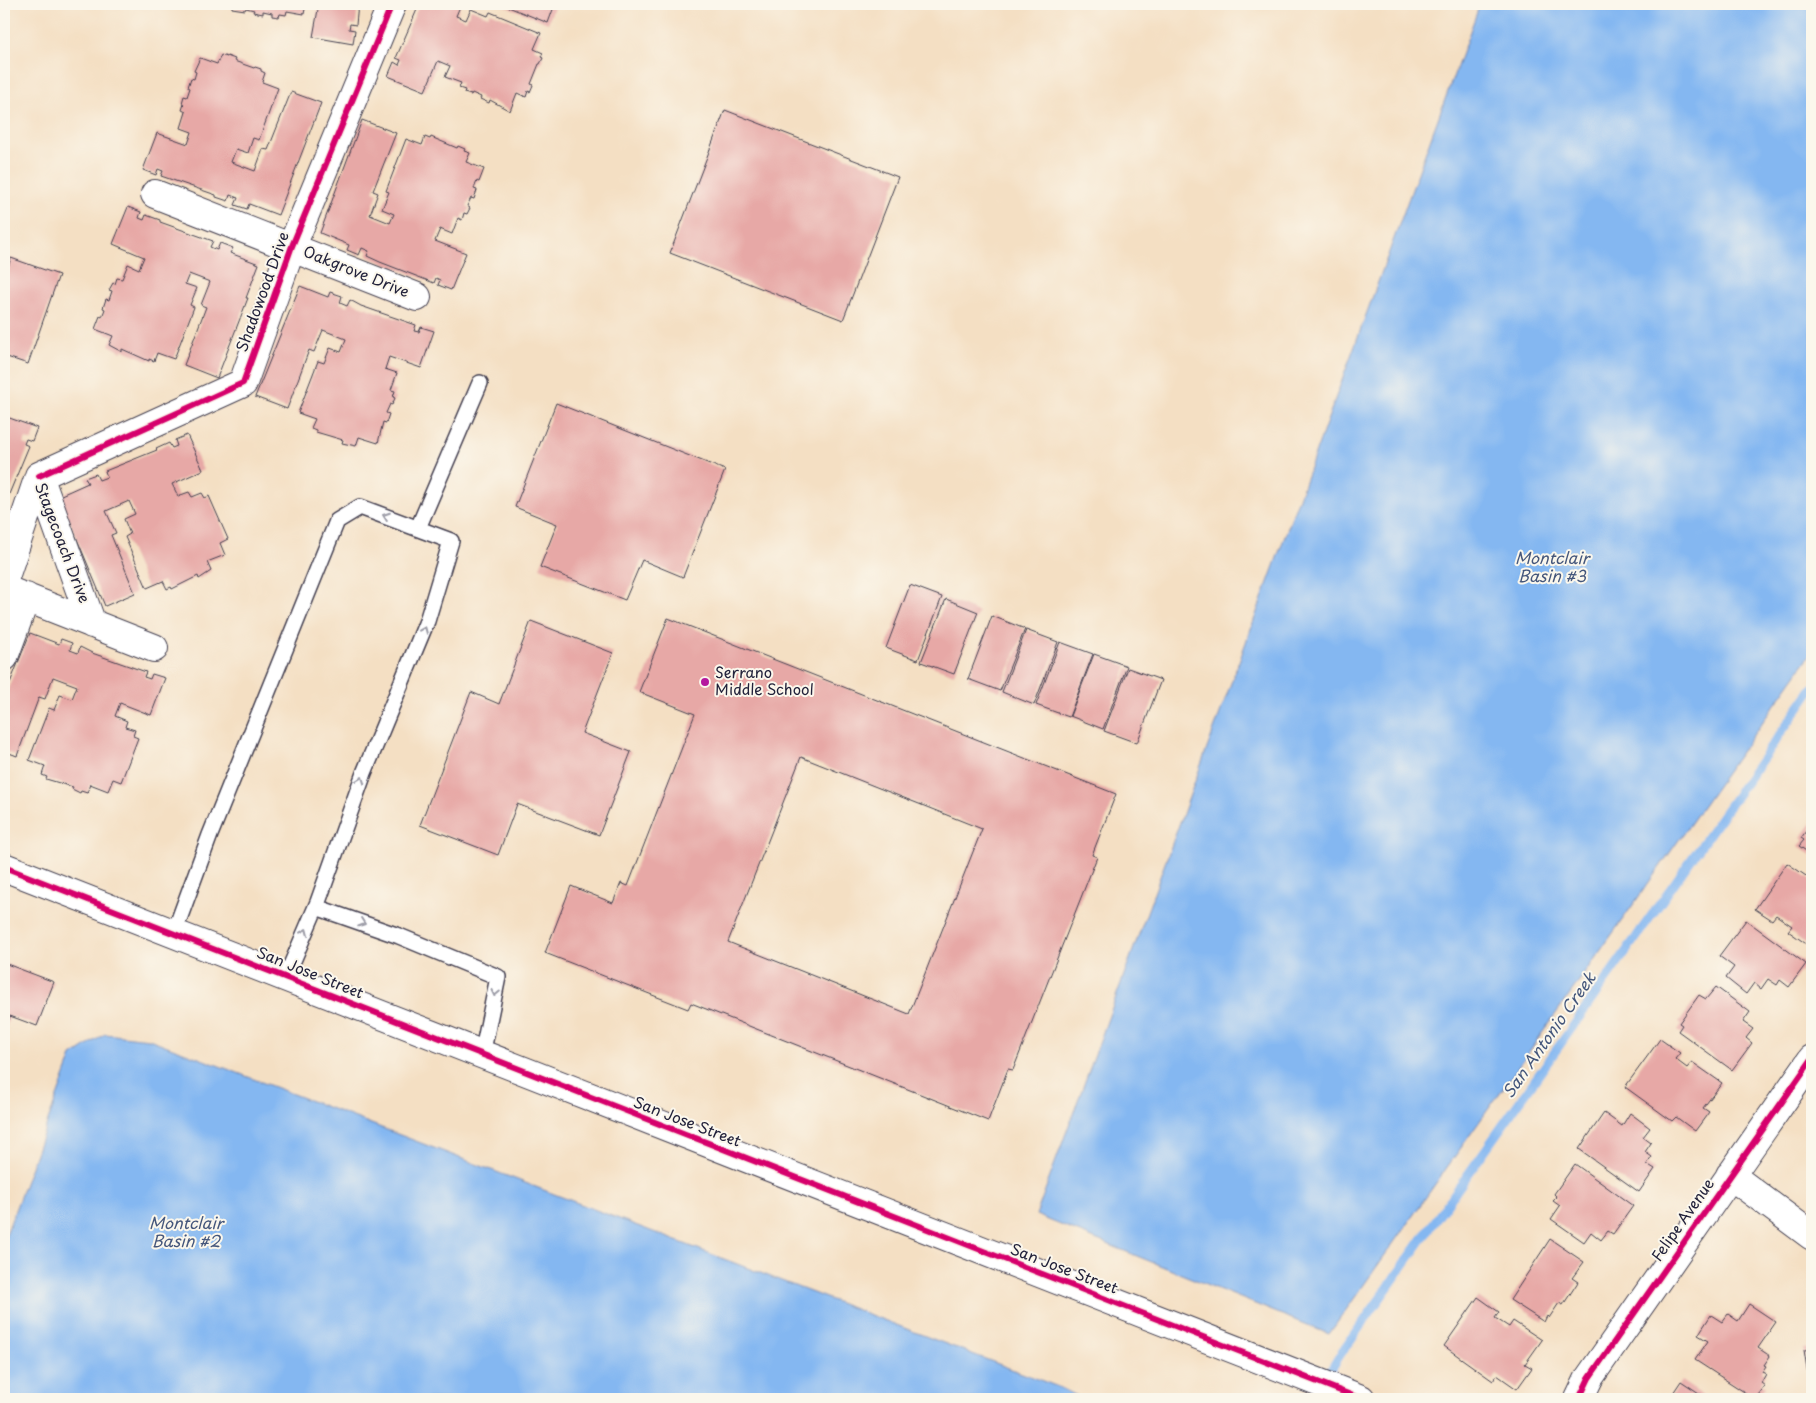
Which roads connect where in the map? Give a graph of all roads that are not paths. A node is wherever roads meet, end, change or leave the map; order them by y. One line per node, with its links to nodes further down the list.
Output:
1 (392, 4): 3 (street, Shadowood Drive)
2 (155, 194): 3 (street, Oakgrove Drive)
3 (292, 246): 4 (street, Oakgrove Drive); 6 (street, Shadowood Drive)
4 (417, 297)
5 (480, 383): 7 (lane)
6 (39, 476): 8 (street, Stagecoach Drive); 10 (street, Stagecoach Drive)
7 (418, 528): 14 (lane, one-way to 7); 15 (lane, one-way to 15)
8 (4, 580)
9 (15, 593): 10 (street, Stagecoach Drive); 12 (street, Stagecoach Drive)
10 (92, 624): 11 (street, Stagecoach Drive)
11 (154, 648)
12 (4, 657)
13 (4, 866): 15 (street, San Jose Street)
14 (316, 907): 16 (lane, one-way to 14); 17 (lane, one-way to 17)
15 (174, 933): 16 (street, San Jose Street)
16 (286, 977): 17 (street, San Jose Street)
17 (482, 1055): 21 (street, San Jose Street)
18 (1812, 1059): 19 (street, Felipe Avenue)
19 (1730, 1175): 20 (street); 22 (street, Felipe Avenue)
20 (1812, 1236)
21 (1356, 1397)
22 (1579, 1399)

